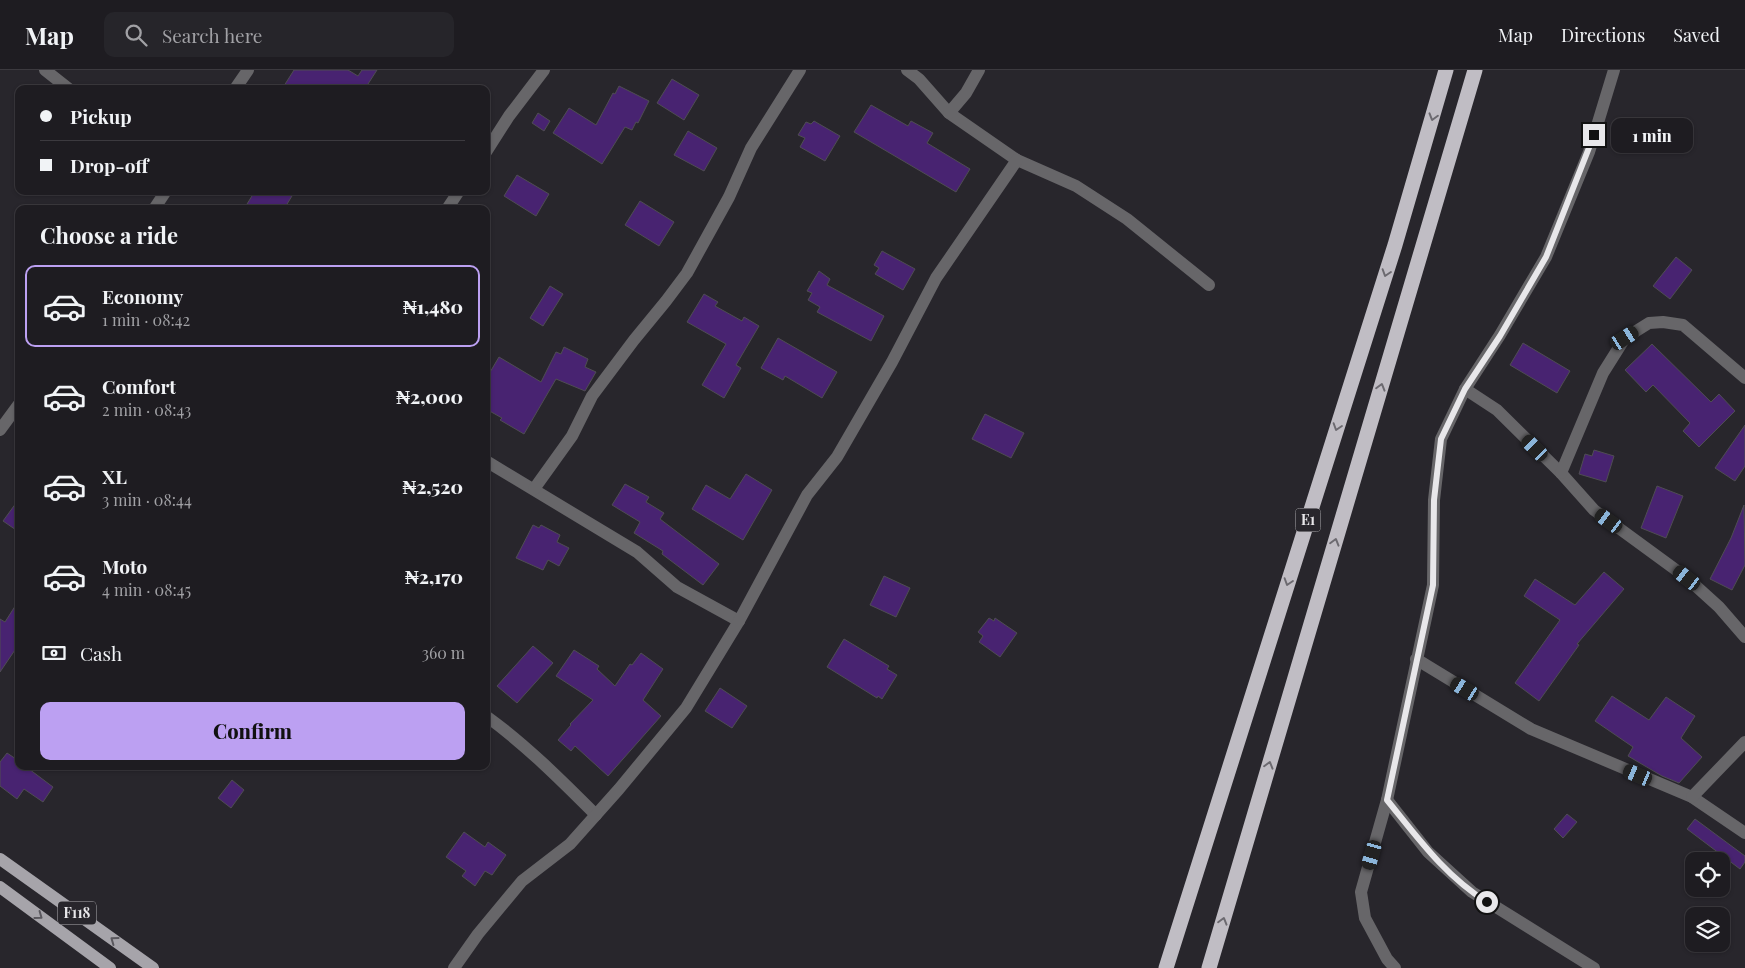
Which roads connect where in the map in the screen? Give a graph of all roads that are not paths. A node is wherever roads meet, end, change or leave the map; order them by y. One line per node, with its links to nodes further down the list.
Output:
1 (45, 70): 10 (street)
2 (248, 70): 11 (street)
3 (544, 70): 13 (street)
4 (800, 70): 22 (street)
5 (908, 70): 12 (street)
6 (979, 70): 12 (street)
7 (1446, 70): 37 (highway, E1, one-way to 37)
8 (1474, 70): 38 (highway, E1, one-way to 8)
9 (1614, 70): 17 (street)
10 (64, 85)
11 (238, 85)
12 (949, 113): 14 (street)
13 (490, 146)
14 (1017, 160): 15 (street); 23 (street)
15 (1209, 285)
16 (1745, 378): 21 (street)
17 (1465, 389): 21 (street); 25 (street)
18 (15, 409): 19 (street)
19 (0, 430)
20 (490, 463): 22 (street)
21 (1561, 473): 24 (street)
22 (534, 489): 23 (street)
23 (739, 621): 30 (street)
24 (1745, 637)
25 (1416, 660): 28 (street); 29 (street)
26 (490, 719): 30 (street)
27 (1745, 742): 28 (street)
28 (1692, 797): 31 (street)
29 (1387, 800): 39 (street); 40 (street)
30 (596, 815): 36 (street)
31 (1745, 833)
32 (0, 859): 35 (main road, F118, one-way to 32)
33 (0, 887): 34 (main road, F118, one-way to 34)
34 (103, 966)
35 (153, 968)
36 (454, 968)
37 (1166, 968)
38 (1209, 968)
39 (1395, 968)
40 (1594, 968)

